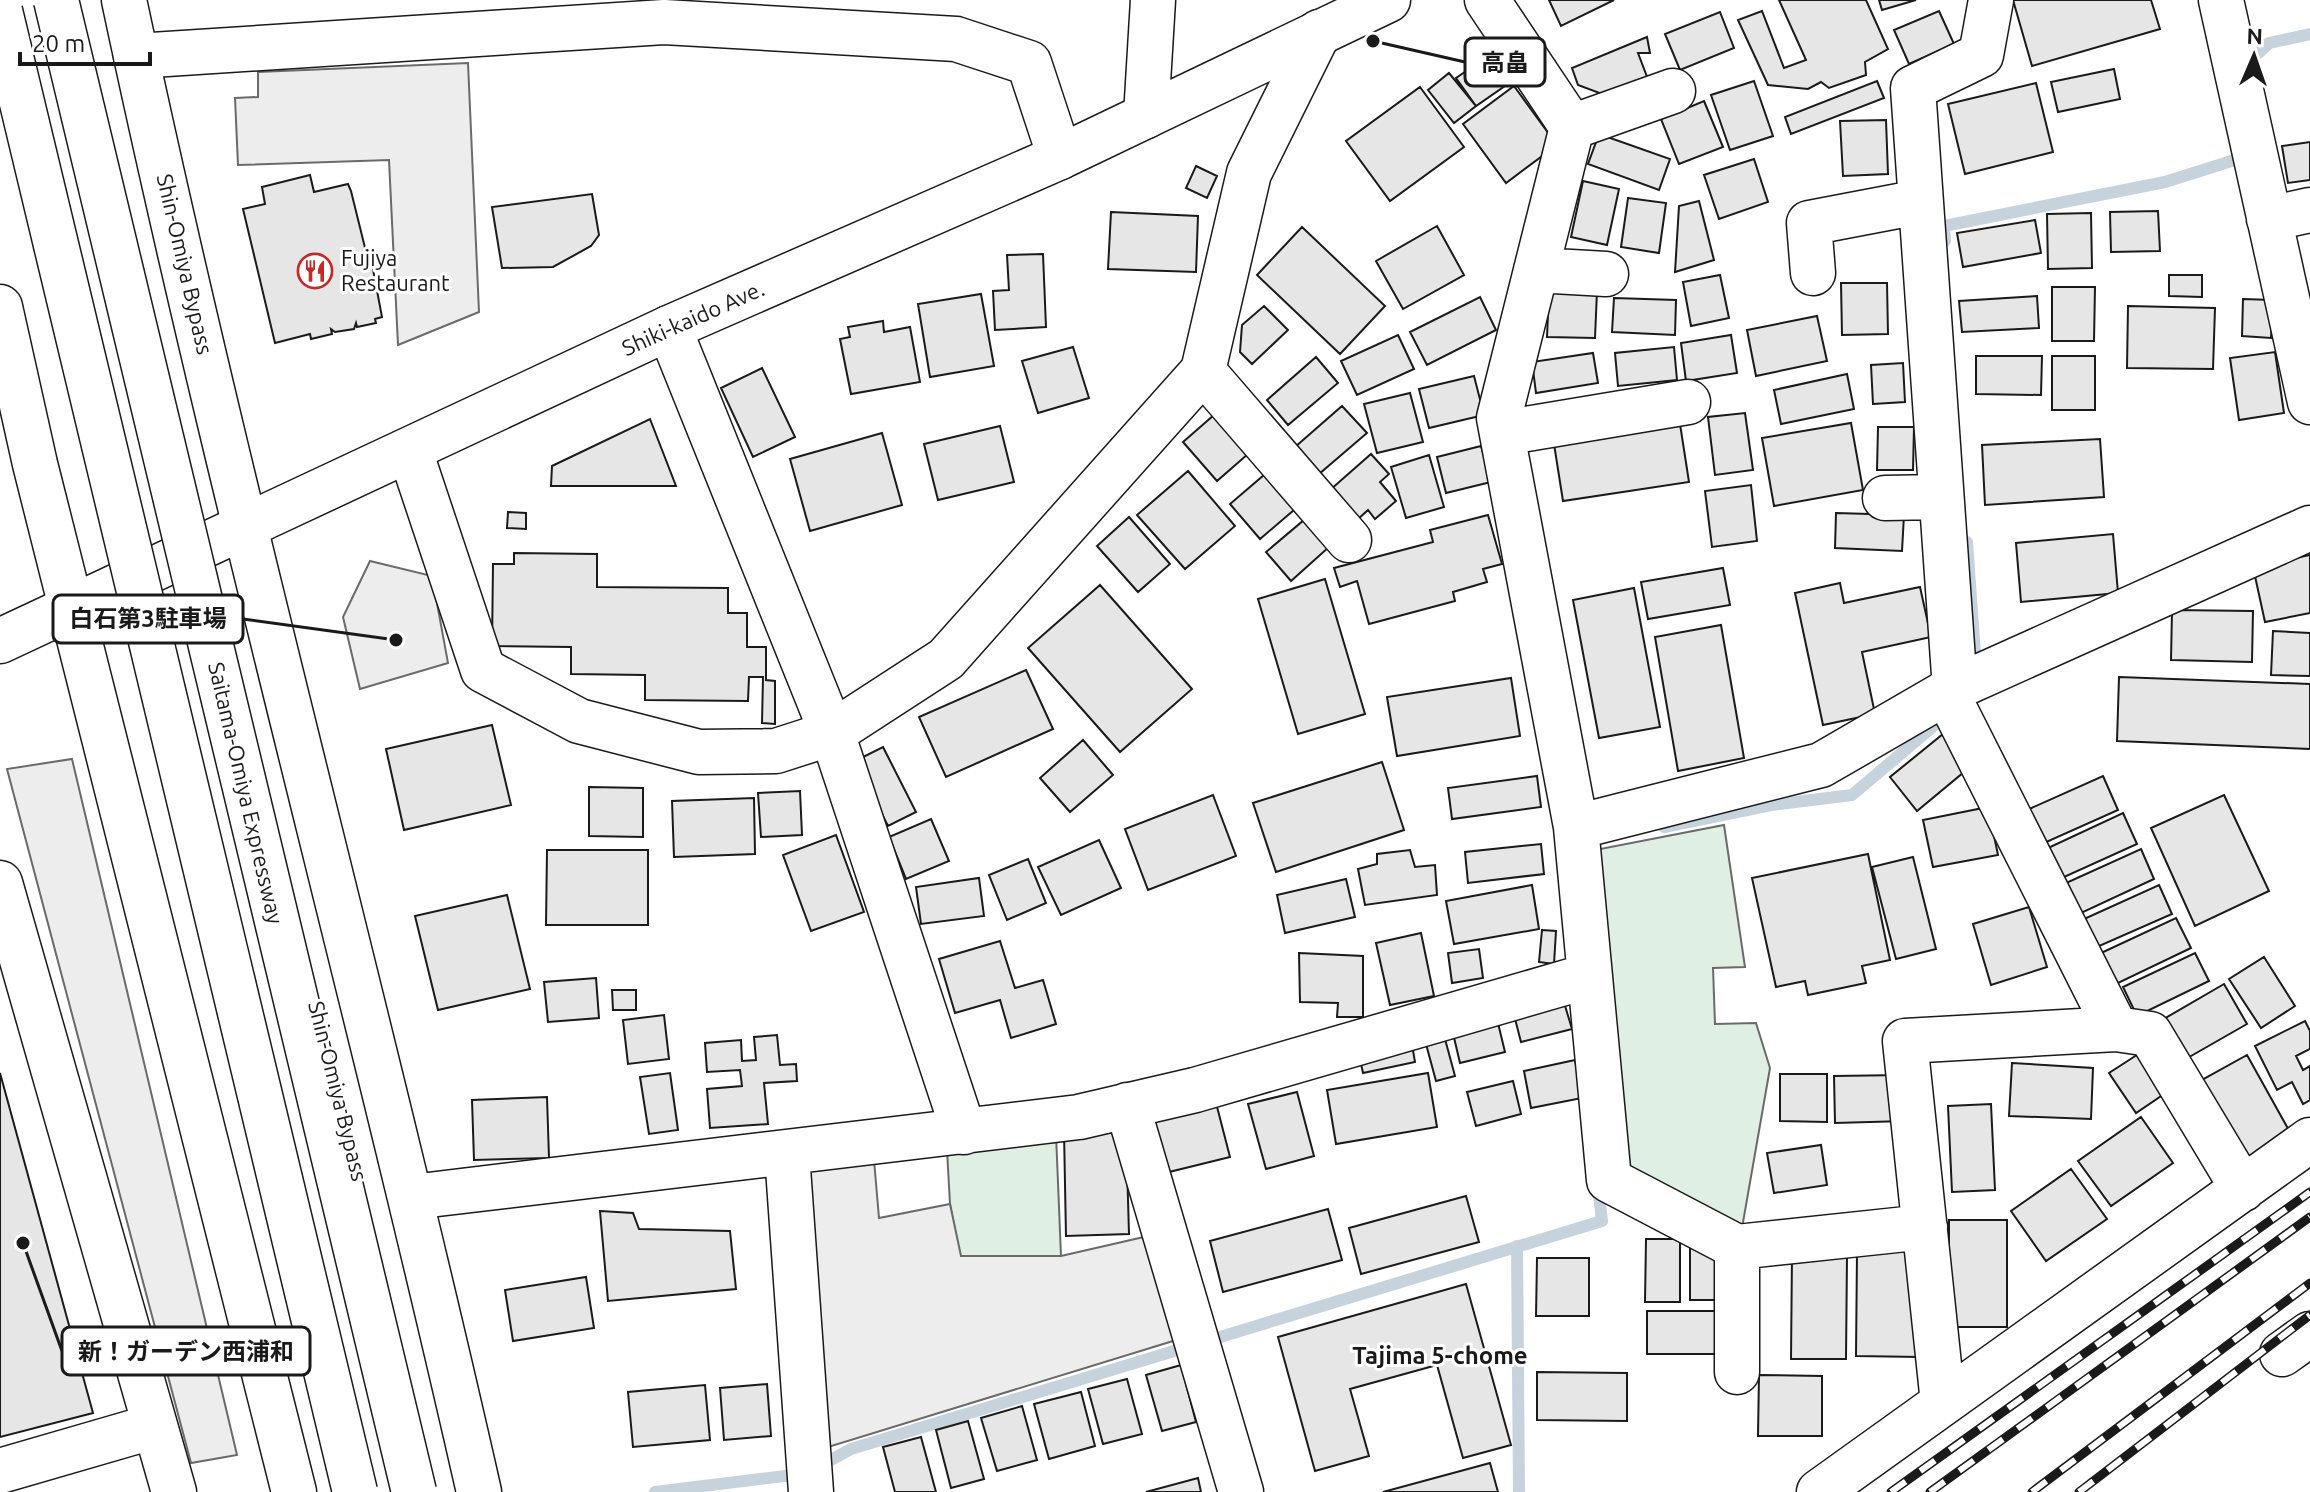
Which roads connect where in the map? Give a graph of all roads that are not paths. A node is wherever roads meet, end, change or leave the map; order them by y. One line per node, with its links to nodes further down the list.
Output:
1 (56, 0): 65 (main road, Saitama-Omiya Expressway, bridge)
2 (75, 0): 27 (main road, Shin-Omiya Bypass)
3 (124, 0): 12 (main road, Shin-Omiya Bypass)
4 (1153, 0): 15 (main road)
5 (1388, 0): 11 (main road, Shiki-kaido Ave.)
6 (1487, 0): 16 (main road)
7 (1991, 0): 18 (main road)
8 (2221, 0): 19 (main road)
9 (0, 11): 64 (main road, bridge)
10 (663, 11): 12 (main road); 17 (main road)
11 (1319, 32): 15 (main road, Shiki-kaido Ave.); 26 (main road)
12 (136, 56): 36 (main road, Shin-Omiya Bypass)
13 (0, 84): 31 (main road)
14 (1673, 91): 16 (main road)
15 (1146, 116): 17 (main road, Shiki-kaido Ave.)
16 (1572, 127): 20 (main road)
17 (1060, 157): 25 (main road, Shiki-kaido Ave.)
18 (1919, 202): 21 (main road); 34 (main road)
19 (2290, 215): 24 (main road)
20 (1536, 270): 22 (main road); 32 (main road)
21 (1813, 273)
22 (1606, 274)
23 (0, 307): 28 (main road)
24 (2301, 320): 30 (main road)
25 (669, 328): 33 (main road, Shiki-kaido Ave.); 44 (main road)
26 (1203, 371): 38 (main road); 44 (main road)
27 (167, 389)
28 (11, 401): 39 (main road)
29 (1688, 402): 32 (main road)
30 (2310, 402)
31 (81, 422)
32 (1502, 433): 45 (main road)
33 (410, 451): 36 (main road, Shiki-kaido Ave.); 44 (main road)
34 (1939, 497): 35 (main road); 42 (main road)
35 (1885, 498)
36 (247, 527): 39 (main road, Shiki-kaido Ave.); 54 (main road, Shin-Omiya Bypass)
37 (2310, 528): 42 (main road)
38 (1349, 540)
39 (71, 608): 40 (main road, Shiki-kaido Ave.); 62 (main road)
40 (0, 641)
41 (242, 689): 66 (main road, Shin-Omiya Bypass)
42 (1950, 690): 45 (main road); 48 (main road)
43 (152, 723): 63 (main road)
44 (832, 733): 50 (main road)
45 (1576, 827): 47 (main road)
46 (0, 883): 59 (main road)
47 (1588, 976): 49 (main road); 56 (main road)
48 (2116, 1029): 53 (main road); 55 (main road)
49 (1127, 1105): 50 (main road); 69 (main road)
50 (964, 1132): 52 (main road)
51 (2310, 1140): 53 (main road)
52 (787, 1154): 54 (main road); 68 (main road)
53 (2243, 1189): 58 (main road)
54 (412, 1197): 67 (main road, Shin-Omiya Bypass)
55 (1925, 1227): 56 (main road); 58 (main road)
56 (1737, 1247): 57 (main road)
57 (1737, 1372)
58 (1943, 1403): 70 (main road)
59 (155, 1426): 60 (main road); 61 (main road)
60 (0, 1471)
61 (174, 1492)
62 (294, 1492)
63 (337, 1492)
64 (355, 1492)
65 (414, 1492)
66 (435, 1492)
67 (479, 1492)
68 (811, 1492)
69 (1241, 1492)
70 (1819, 1492)

